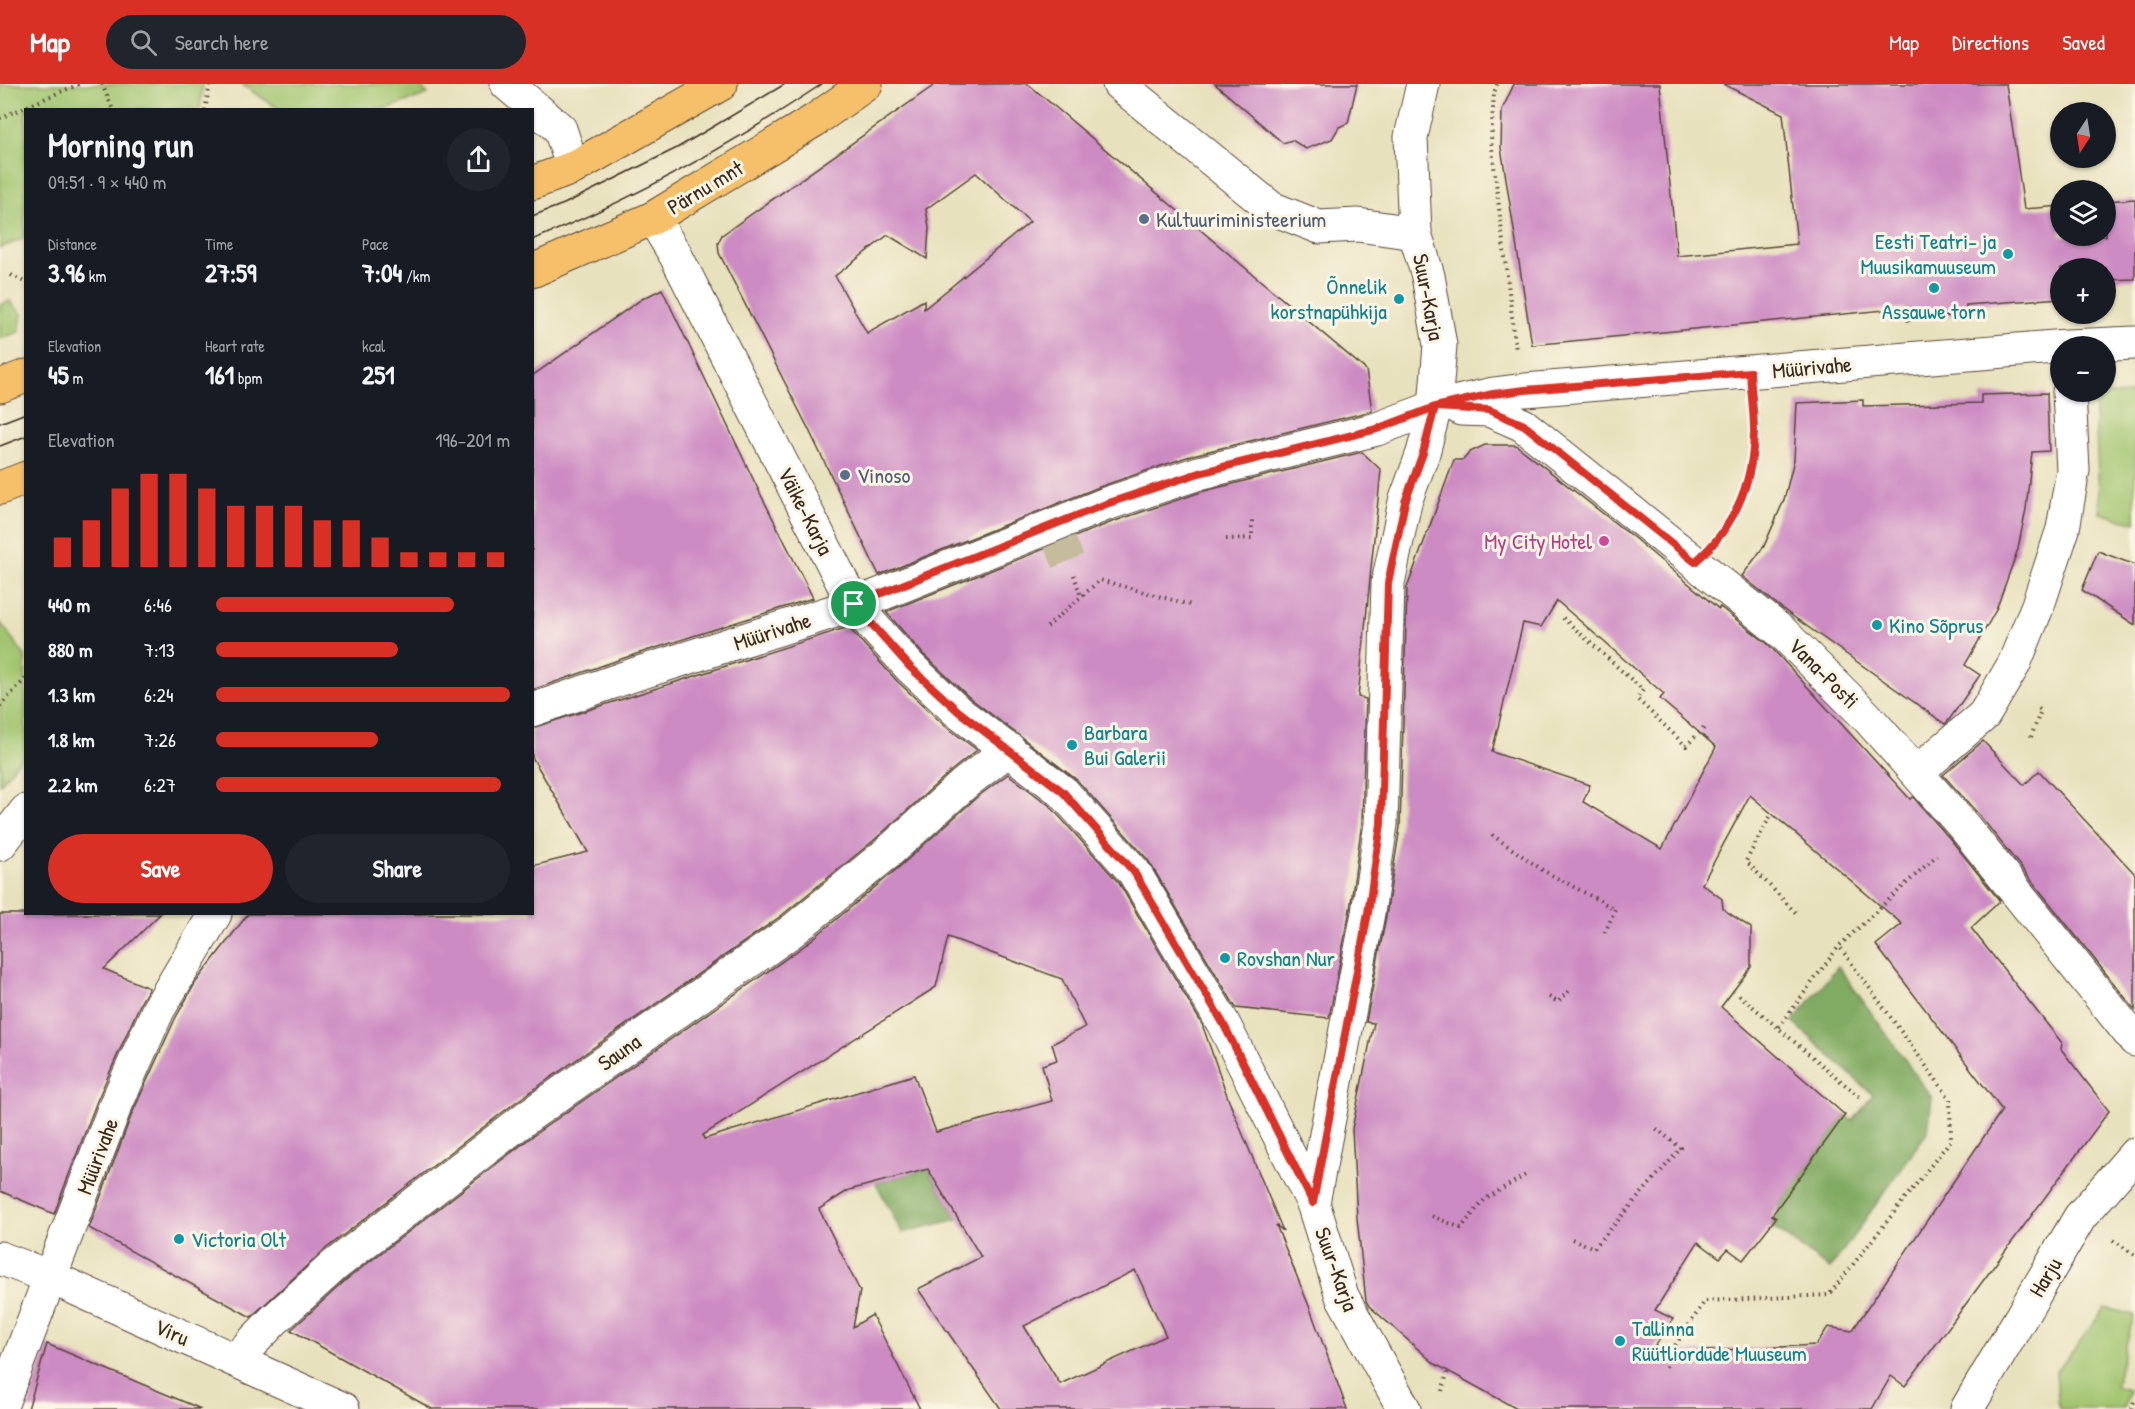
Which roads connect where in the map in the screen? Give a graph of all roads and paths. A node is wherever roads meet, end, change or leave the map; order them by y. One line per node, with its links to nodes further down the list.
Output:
1 (79, 84): 12 (path)
2 (102, 84): 10 (path)
3 (210, 84): 11 (path)
4 (507, 84): 13 (street)
5 (721, 84): 13 (main road)
6 (866, 84): 15 (main road, Pärnu mnt)
7 (1119, 84): 16 (street, Suur-Karja)
8 (1423, 84): 16 (street, Suur-Karja)
9 (1497, 84): 26 (path)
10 (112, 108)
11 (205, 108)
12 (0, 118)
13 (573, 168): 14 (main road)
14 (534, 182)
15 (653, 218): 17 (main road, Pärnu mnt); 36 (street, Väike-Karja)
16 (1415, 233): 28 (street, Suur-Karja)
17 (534, 270)
18 (11, 275): 19 (path)
19 (24, 282)
20 (2135, 343): 21 (street, Müürivahe)
21 (2116, 344)
22 (2050, 347): 23 (street, Müürivahe)
23 (1750, 372): 26 (street, Müürivahe); 33 (path)
24 (24, 377): 25 (main road)
25 (0, 386)
26 (1525, 390): 28 (street, Müürivahe)
27 (2070, 402): 45 (street)
28 (1435, 407): 33 (street, Vana-Posti); 36 (street, Müürivahe); 64 (street, Suur-Karja)
29 (24, 479): 30 (main road)
30 (0, 488)
31 (1252, 520): 32 (path)
32 (1226, 539)
33 (1695, 562): 45 (street, Vana-Posti)
34 (1074, 575): 35 (path)
35 (1081, 597): 37 (path); 39 (path)
36 (854, 604): 42 (street, Müürivahe); 44 (street, Väike-Karja)
37 (1191, 605)
38 (1563, 618): 43 (path)
39 (1047, 627)
40 (24, 680): 41 (path)
41 (0, 706)
42 (534, 709)
43 (1704, 728)
44 (1009, 749): 64 (street, Väike-Karja); 69 (street, Sauna)
45 (1917, 772): 48 (street, Vana-Posti)
46 (24, 814): 50 (street)
47 (1770, 817): 52 (path)
48 (1965, 828): 54 (path); 59 (street, Vana-Posti)
49 (1492, 835): 53 (path)
50 (0, 844)
51 (214, 915): 68 (street, Müürivahe)
52 (1798, 915)
53 (1604, 935)
54 (1839, 946): 58 (path); 70 (path)
55 (1570, 990): 57 (path)
56 (1739, 995): 58 (path)
57 (1549, 997)
58 (1779, 1027): 60 (path)
59 (2135, 1040)
60 (1861, 1098)
61 (1654, 1127): 66 (path)
62 (2135, 1154): 75 (street, Harju)
63 (1529, 1173): 65 (path)
64 (1313, 1203): 74 (street, Suur-Karja)
65 (1432, 1216)
66 (1572, 1239)
67 (0, 1258): 68 (street, Viru)
68 (50, 1277): 69 (street, Viru); 72 (street, Müürivahe)
69 (235, 1360): 73 (street, Viru)
70 (1666, 1366)
71 (2135, 1398): 76 (path)
72 (0, 1409)
73 (343, 1409)
74 (1404, 1409)
75 (1966, 1409)
76 (2132, 1409)

